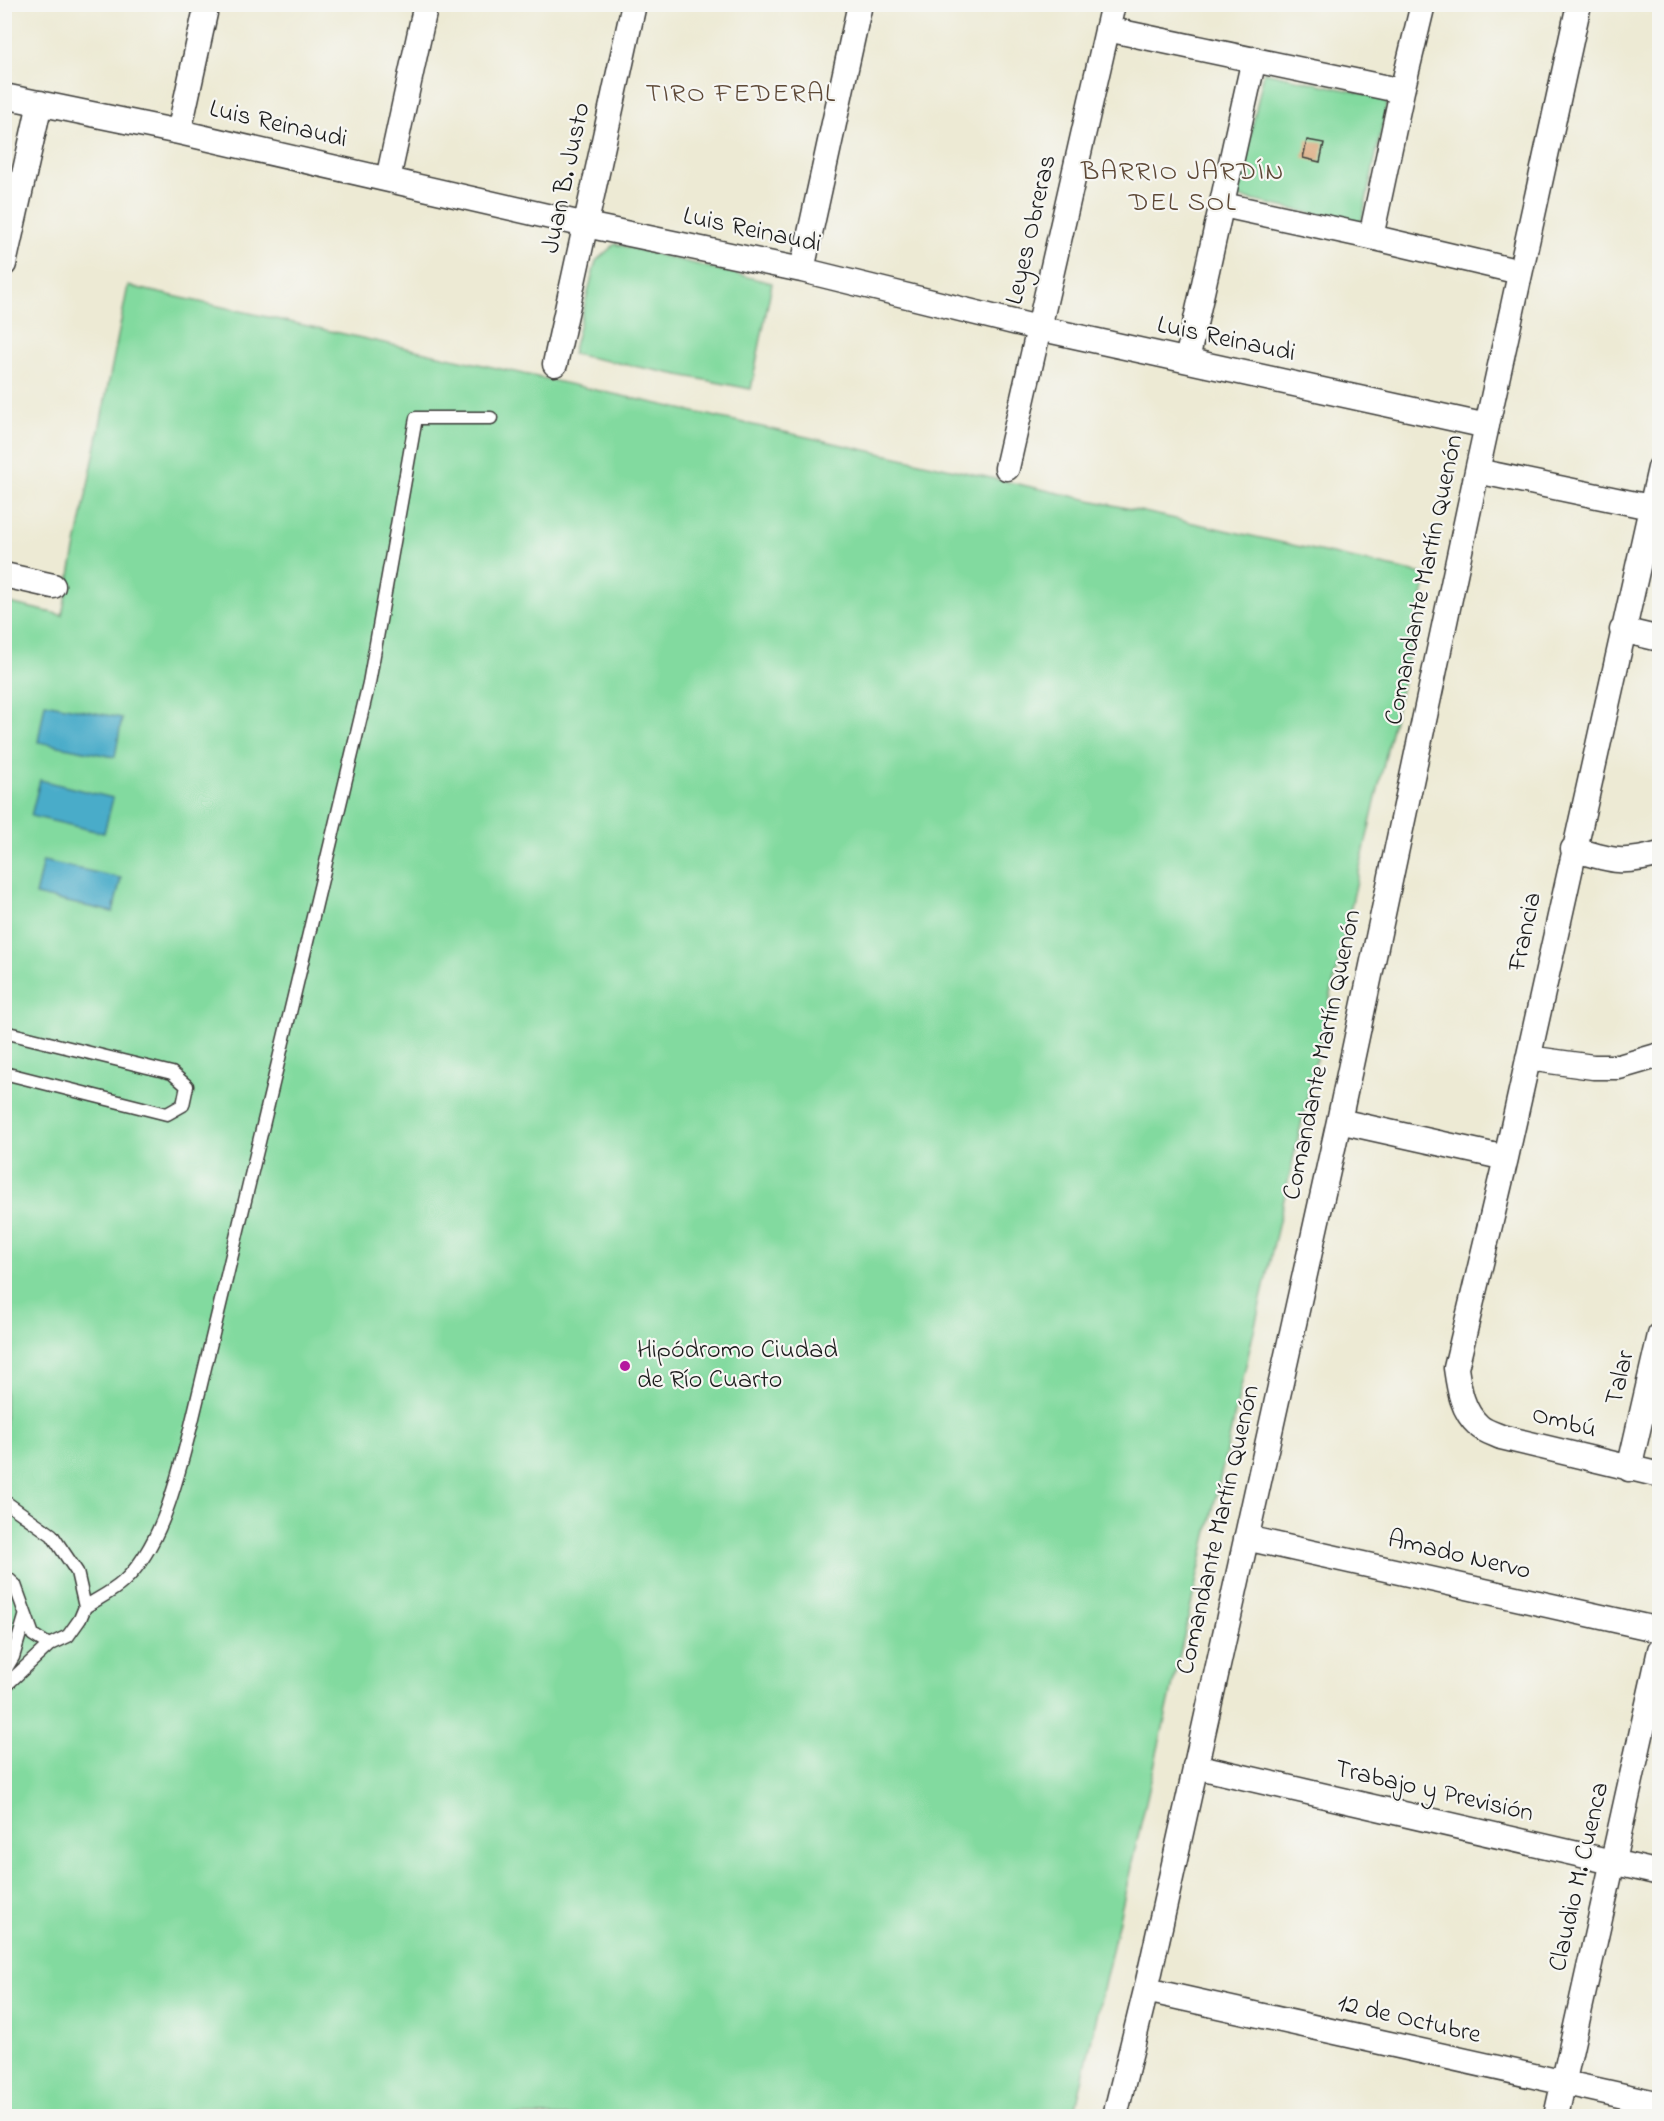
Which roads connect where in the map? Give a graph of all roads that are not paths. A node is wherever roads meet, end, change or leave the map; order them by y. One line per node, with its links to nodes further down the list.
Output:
1 (207, 4): 13 (street)
2 (426, 4): 14 (street)
3 (634, 4): 16 (street, Juan B. Justo)
4 (860, 4): 19 (street)
5 (1113, 4): 8 (street, Leyes Obreras)
6 (1423, 4): 10 (street)
7 (1579, 4): 20 (street, Comandante Martín Quenón)
8 (1107, 29): 9 (street); 21 (street, Leyes Obreras)
9 (1254, 59): 10 (street); 15 (street)
10 (1402, 91): 17 (street)
11 (4, 96): 12 (street, Luis Reinaudi)
12 (40, 103): 13 (street, Luis Reinaudi); 18 (street)
13 (179, 132): 14 (street, Luis Reinaudi)
14 (388, 179): 16 (street, Luis Reinaudi)
15 (1223, 205): 17 (street); 22 (street)
16 (586, 225): 19 (street, Luis Reinaudi); 23 (street, Juan B. Justo)
17 (1371, 237): 20 (street)
18 (4, 264)
19 (802, 270): 21 (street, Luis Reinaudi)
20 (1520, 272): 25 (street, Comandante Martín Quenón)
21 (1038, 328): 22 (street, Luis Reinaudi); 26 (street, Leyes Obreras)
22 (1187, 360): 25 (street, Luis Reinaudi)
23 (555, 364)
24 (490, 418): 49 (lane)
25 (1487, 426): 28 (street, Comandante Martín Quenón)
26 (1007, 468)
27 (1659, 468): 29 (street, Francia)
28 (1477, 471): 29 (street); 40 (street, Comandante Martín Quenón)
29 (1650, 507): 32 (street, Francia)
30 (4, 574): 31 (street)
31 (53, 586)
32 (1622, 630): 33 (street); 34 (street, Francia)
33 (1659, 639)
34 (1573, 849): 35 (street); 38 (street, Francia)
35 (1659, 854)
36 (5, 1033): 39 (lane)
37 (1659, 1055): 38 (street)
38 (1528, 1058): 41 (street, Francia)
39 (4, 1073)
40 (1339, 1121): 41 (street); 47 (street, Comandante Martín Quenón)
41 (1506, 1158): 43 (street, Francia)
42 (1659, 1335): 44 (street, Talar)
43 (1466, 1409): 44 (street, Ombú)
44 (1629, 1469): 45 (street, Ombú)
45 (1659, 1475)
46 (4, 1501): 49 (lane)
47 (1246, 1538): 51 (street, Amado Nervo); 56 (street, Comandante Martín Quenón)
48 (4, 1575): 50 (lane)
49 (85, 1607): 52 (lane)
50 (25, 1617): 52 (lane); 54 (lane)
51 (1659, 1630)
52 (49, 1645): 55 (lane)
53 (1659, 1650): 57 (street, Claudio M. Cuenca)
54 (4, 1672)
55 (4, 1687)
56 (1195, 1766): 57 (street, Trabajo y Previsión); 59 (street, Comandante Martín Quenón)
57 (1612, 1862): 58 (street, Trabajo y Previsión); 60 (street, Claudio M. Cuenca)
58 (1659, 1873)
59 (1146, 1990): 60 (street, 12 de Octubre); 62 (street, Comandante Martín Quenón)
60 (1563, 2084): 61 (street, 12 de Octubre); 63 (street, Claudio M. Cuenca)
61 (1659, 2104)
62 (1115, 2116)
63 (1556, 2116)

